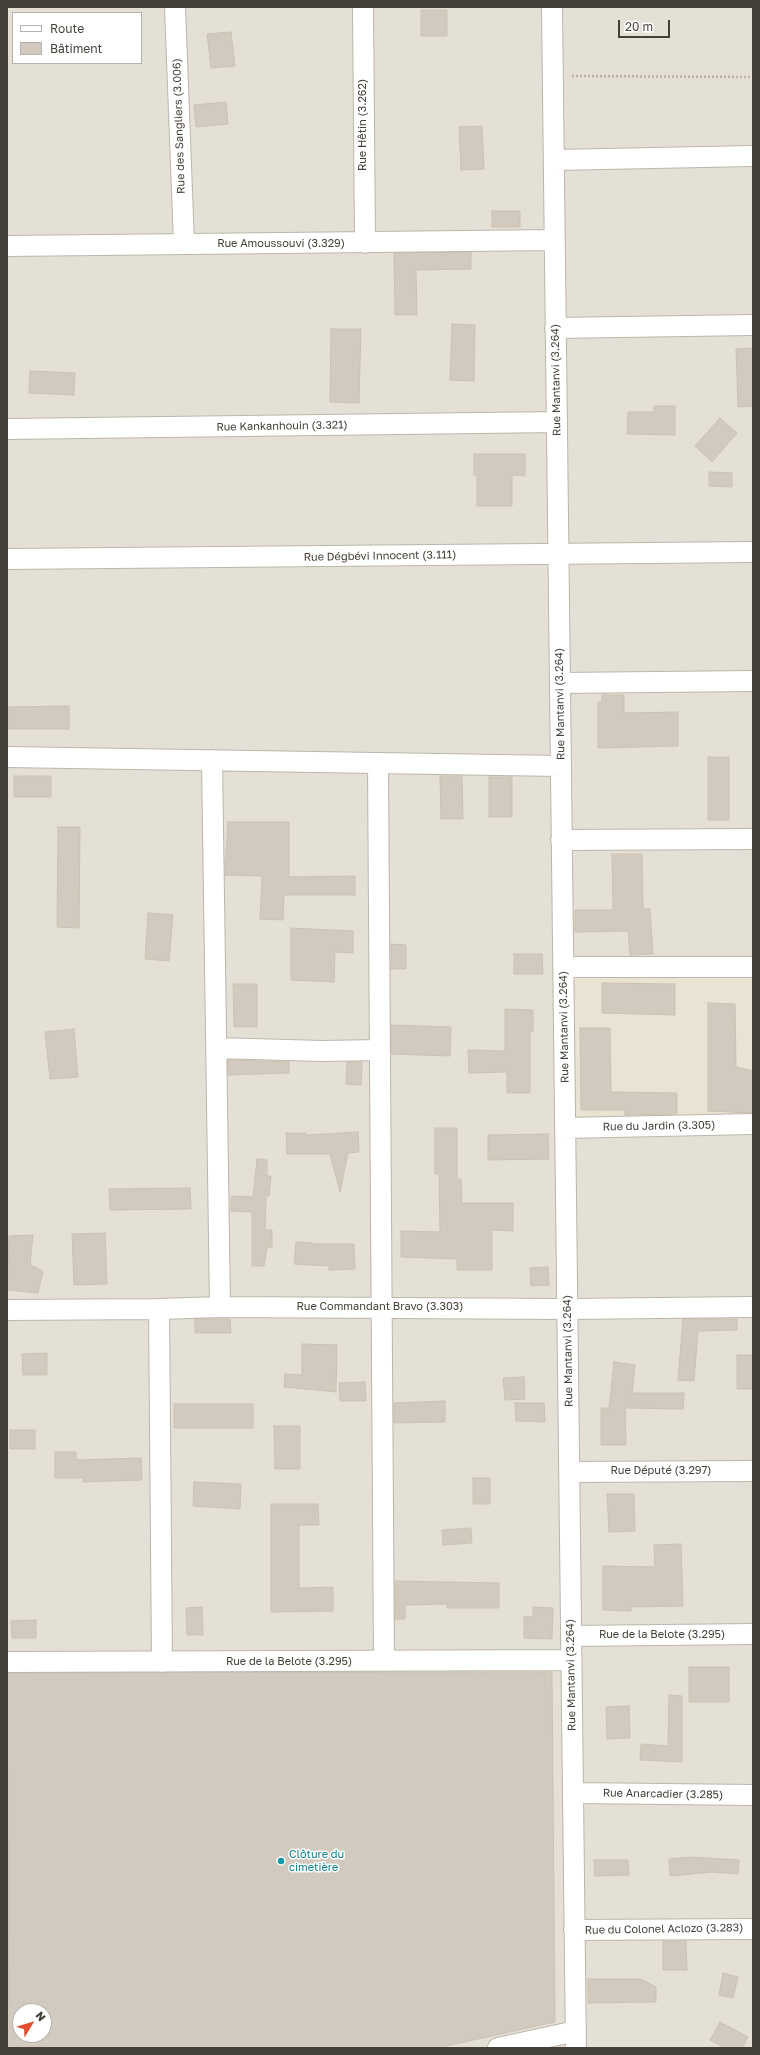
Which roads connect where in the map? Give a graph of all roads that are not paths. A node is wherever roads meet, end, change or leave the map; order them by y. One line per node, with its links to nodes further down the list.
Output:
1 (175, 7): 8 (street, Rue des Sangliers (3.006))
2 (363, 7): 7 (street, Rue Hêtin (3.262))
3 (552, 7): 5 (street, Rue Mantanvi (3.264))
4 (753, 156): 5 (street)
5 (554, 160): 6 (street, Rue Mantanvi (3.264))
6 (555, 240): 7 (street, Rue Amoussouvi (3.329)); 11 (street, Rue Mantanvi (3.264))
7 (365, 243): 8 (street, Rue Amoussouvi (3.329))
8 (184, 244): 9 (street, Rue Amoussouvi (3.329))
9 (7, 246)
10 (753, 325): 11 (street)
11 (556, 328): 12 (street, Rue Mantanvi (3.264))
12 (557, 422): 13 (street, Rue Kankanhouin (3.321)); 15 (street, Rue Mantanvi (3.264))
13 (7, 429)
14 (753, 552): 15 (street, Rue Dégbévi Innocent (3.111))
15 (558, 554): 16 (street, Rue Dégbévi Innocent (3.111)); 18 (street, Rue Mantanvi (3.264))
16 (7, 559)
17 (753, 681): 18 (street)
18 (560, 683): 22 (street, Rue Mantanvi (3.264))
19 (7, 757): 20 (street)
20 (212, 760): 21 (street); 27 (street)
21 (378, 763): 22 (street); 28 (street)
22 (561, 766): 24 (street, Rue Mantanvi (3.264))
23 (753, 838): 24 (street)
24 (561, 840): 25 (street, Rue Mantanvi (3.264))
25 (563, 967): 26 (street); 30 (street, Rue Mantanvi (3.264))
26 (753, 967)
27 (216, 1048): 28 (street); 32 (street)
28 (380, 1050): 31 (street)
29 (753, 1124): 30 (street, Rue du Jardin (3.305))
30 (565, 1128): 35 (street, Rue Mantanvi (3.264))
31 (382, 1306): 32 (street, Rue Commandant Bravo (3.303)); 35 (street, Rue Commandant Bravo (3.303)); 44 (street)
32 (220, 1307): 34 (street, Rue Commandant Bravo (3.303))
33 (753, 1307): 35 (street, Rue Commandant Bravo (3.303))
34 (159, 1309): 36 (street, Rue Commandant Bravo (3.303)); 43 (street)
35 (567, 1309): 38 (street, Rue Mantanvi (3.264))
36 (7, 1310)
37 (753, 1471): 38 (street, Rue Député (3.297))
38 (569, 1472): 40 (street, Rue Mantanvi (3.264))
39 (753, 1634): 40 (street, Rue de la Belote (3.295))
40 (571, 1636): 41 (street, Rue Mantanvi (3.264))
41 (571, 1660): 44 (street, Rue de la Belote (3.295)); 45 (street, Rue Mantanvi (3.264))
42 (7, 1662): 43 (street, Rue de la Belote (3.295))
43 (162, 1662): 44 (street, Rue de la Belote (3.295))
44 (384, 1662)
45 (573, 1793): 46 (street, Rue Anarcadier (3.285)); 48 (street, Rue Mantanvi (3.264))
46 (753, 1796)
47 (753, 1929): 48 (street, Rue du Colonel Aclozo (3.283))
48 (574, 1930): 49 (street, Rue Mantanvi (3.264))
49 (576, 2039): 50 (street)
50 (498, 2048)

